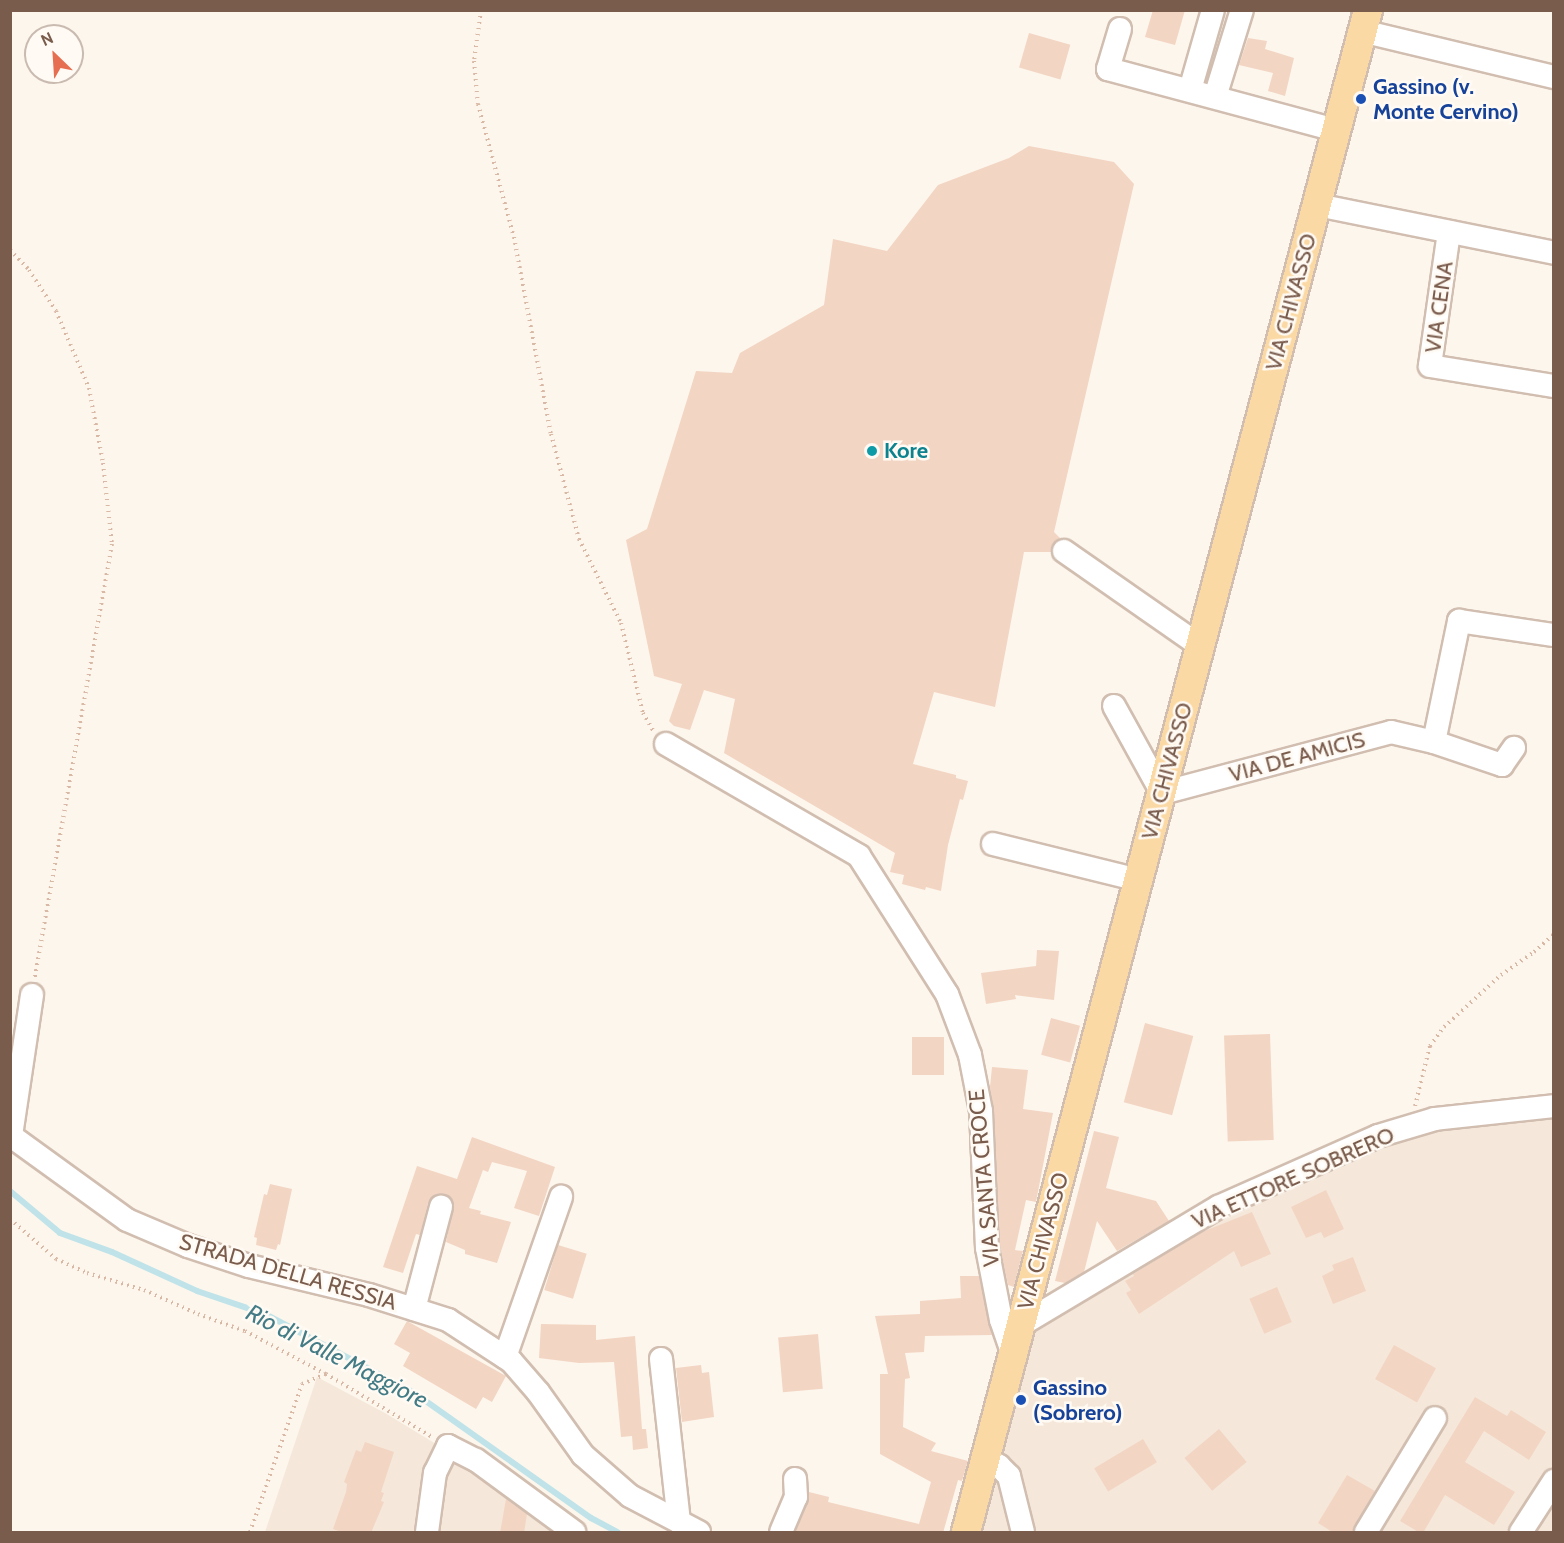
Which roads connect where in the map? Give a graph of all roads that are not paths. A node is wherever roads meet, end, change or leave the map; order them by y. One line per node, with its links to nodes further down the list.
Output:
1 (1213, 10): 6 (street)
2 (1242, 10): 7 (street)
3 (1365, 21): 5 (street); 8 (main road, VIA CHIVASSO)
4 (1120, 29): 6 (street)
5 (1554, 77)
6 (1190, 90): 7 (street)
7 (1215, 97): 8 (street)
8 (1336, 130): 9 (main road, VIA CHIVASSO)
9 (1317, 205): 10 (street, VIA CENA); 15 (main road, VIA CHIVASSO)
10 (1449, 232): 11 (street, VIA CENA); 12 (street, VIA CENA)
11 (1554, 253)
12 (1554, 386)
13 (1065, 551): 15 (street)
14 (1554, 634): 17 (street)
15 (1200, 646): 20 (main road, VIA CHIVASSO)
16 (1114, 706): 20 (street)
17 (1434, 742): 19 (street, VIA DE AMICIS); 20 (street, VIA DE AMICIS)
18 (666, 744): 29 (street, VIA SANTA CROCE)
19 (1514, 748)
20 (1162, 793): 22 (main road, VIA CHIVASSO)
21 (993, 844): 22 (street)
22 (1138, 880): 28 (main road, VIA CHIVASSO)
23 (32, 995): 27 (street, STRADA DELLA RESSIA)
24 (1554, 1106): 28 (street, VIA ETTORE SOBRERO)
25 (561, 1197): 30 (street)
26 (441, 1208): 27 (street, STRADA DELLA RESSIA)
27 (414, 1309): 30 (street, STRADA DELLA RESSIA)
28 (1021, 1325): 29 (main road, VIA CHIVASSO)
29 (1013, 1355): 33 (main road, VIA CHIVASSO)
30 (505, 1357): 36 (street, STRADA DELLA RESSIA)
31 (661, 1359): 36 (street)
32 (1435, 1418): 44 (street)
33 (986, 1459): 42 (main road, VIA CHIVASSO); 43 (street)
34 (795, 1479): 41 (street)
35 (1554, 1481): 45 (street)
36 (679, 1522): 40 (street, STRADA DELLA RESSIA)
37 (552, 1526): 38 (street); 39 (street)
38 (427, 1533)
39 (574, 1533)
40 (699, 1533)
41 (781, 1533)
42 (966, 1533)
43 (1023, 1533)
44 (1366, 1533)
45 (1521, 1533)

